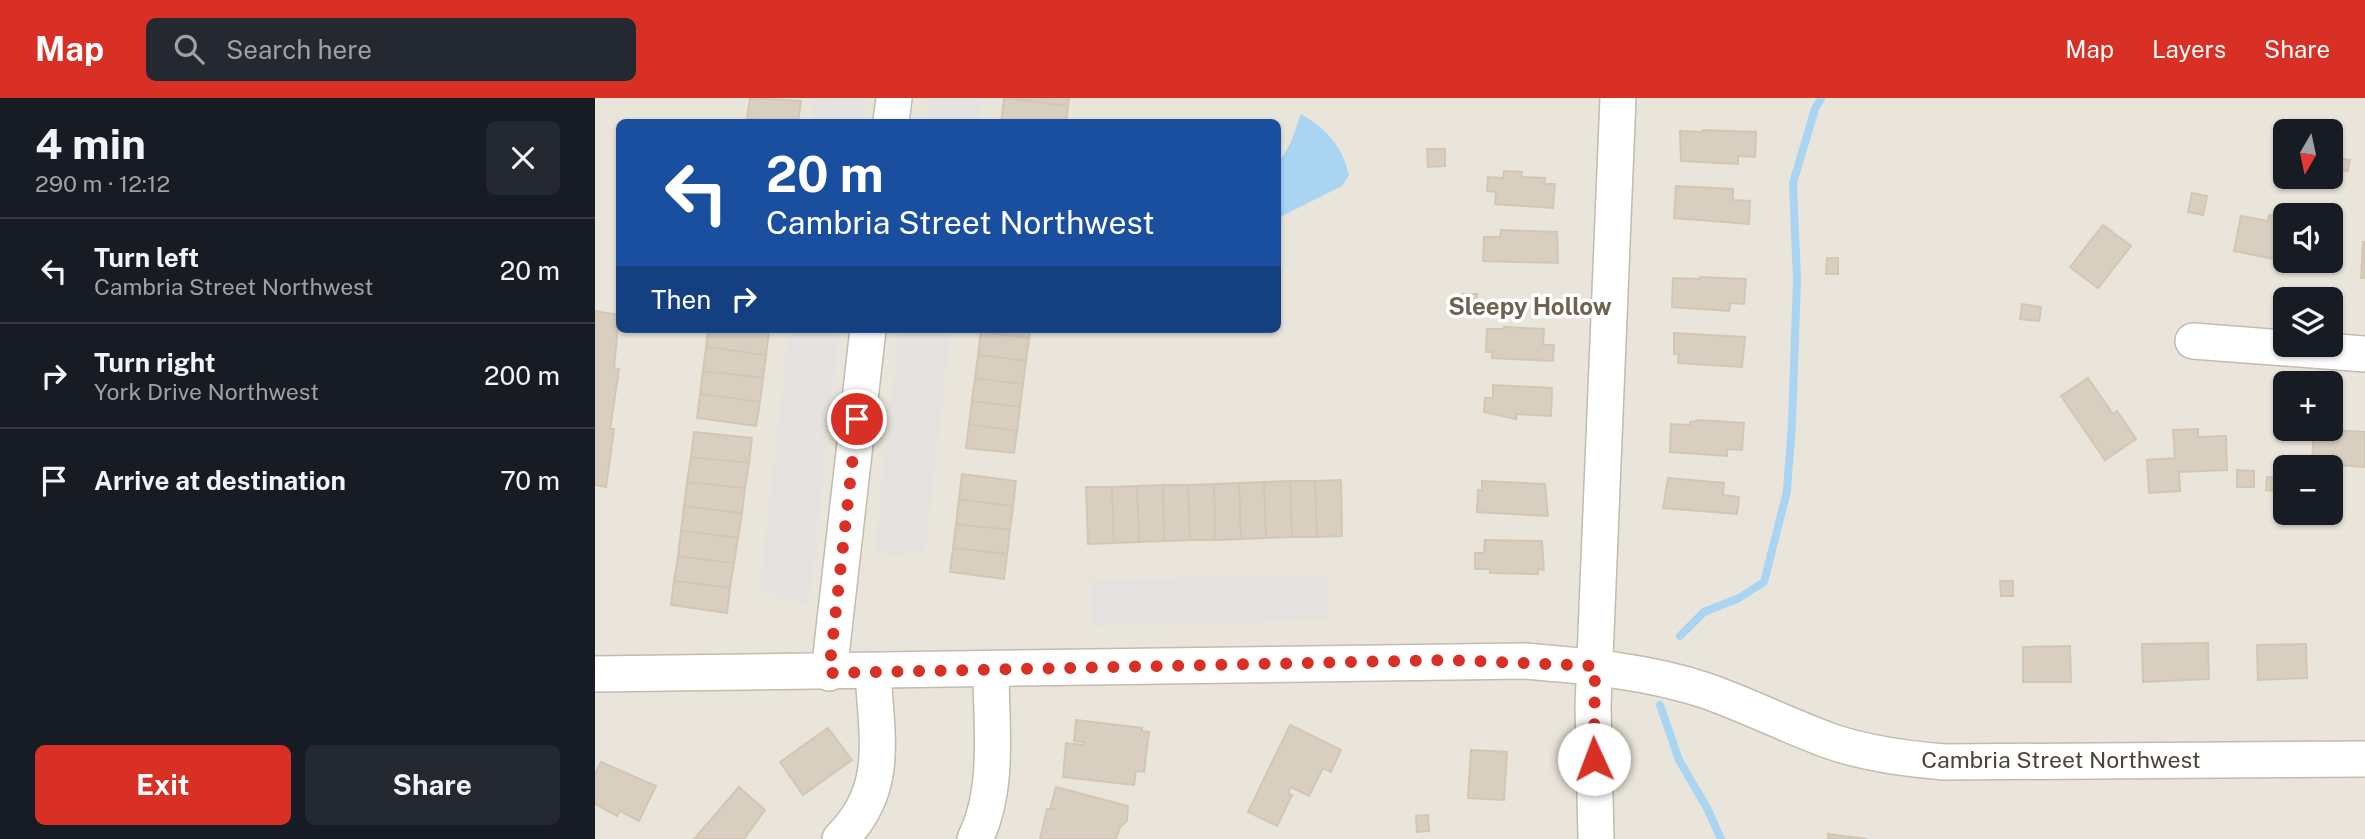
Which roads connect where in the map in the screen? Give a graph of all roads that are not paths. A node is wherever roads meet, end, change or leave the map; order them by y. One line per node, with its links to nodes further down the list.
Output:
1 (894, 98): 3 (street)
2 (1618, 98): 7 (street)
3 (891, 119)
4 (867, 333): 10 (street)
5 (2193, 341): 6 (street)
6 (2365, 354)
7 (1595, 666): 8 (street, Cambria Street Northwest); 12 (street, Cambria Street Northwest); 15 (street)
8 (991, 670): 9 (street, Cambria Street Northwest); 14 (street)
9 (873, 671): 10 (street, Cambria Street Northwest); 13 (street)
10 (829, 673): 11 (street, Cambria Street Northwest)
11 (595, 674)
12 (2365, 759)
13 (855, 834)
14 (975, 839)
15 (1596, 839)

